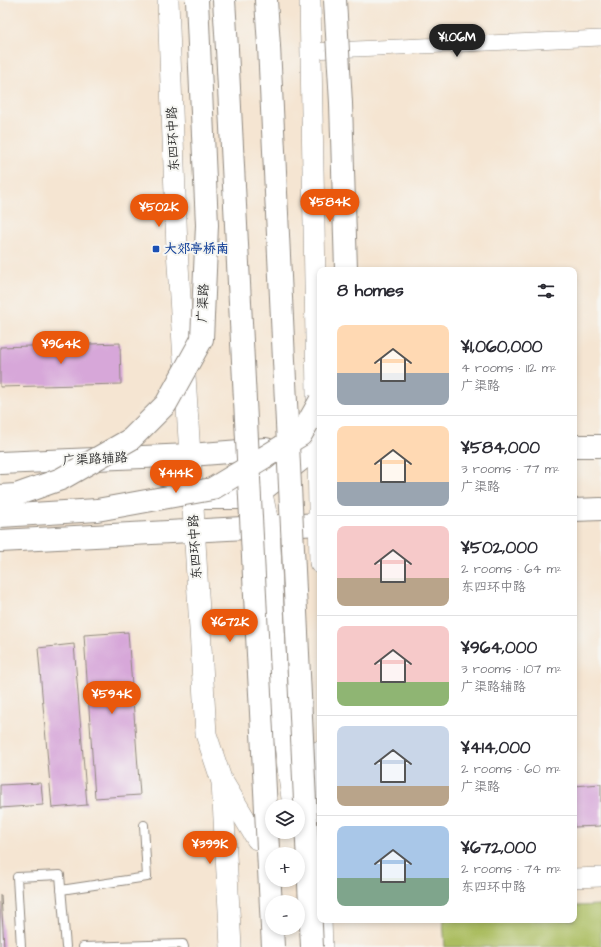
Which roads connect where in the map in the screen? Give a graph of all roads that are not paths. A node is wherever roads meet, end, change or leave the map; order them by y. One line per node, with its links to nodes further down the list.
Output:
1 (168, 0): 17 (main road, 东四环中路)
2 (197, 0): 20 (main road, 广渠路, bridge)
3 (224, 0): 53 (main road, bridge)
4 (266, 0): 55 (main road, bridge)
5 (310, 0): 8 (main road)
6 (335, 0): 9 (main road, bridge)
7 (601, 38): 8 (street)
8 (311, 51): 10 (main road)
9 (346, 267)
10 (317, 347)
11 (317, 406): 26 (main road, bridge)
12 (317, 446): 16 (main road)
13 (577, 446): 14 (main road)
14 (601, 446)
15 (317, 447): 19 (main road)
16 (252, 449): 17 (main road); 19 (main road)
17 (190, 455): 18 (main road, 广渠路辅路); 21 (main road, 东四环中路)
18 (0, 463)
19 (253, 494): 21 (main road); 28 (main road); 29 (main road)
20 (0, 496)
21 (192, 498): 22 (main road); 30 (main road, 东四环中路)
22 (76, 506): 25 (main road); 31 (main road)
23 (601, 509): 24 (main road)
24 (577, 510)
25 (0, 511)
26 (0, 516)
27 (317, 524): 28 (main road)
28 (269, 527): 29 (main road); 32 (main road)
29 (241, 529): 30 (main road); 33 (main road)
30 (194, 531): 31 (main road); 36 (main road, 东四环中路)
31 (0, 540)
32 (277, 684): 33 (main road); 37 (main road)
33 (249, 685): 41 (main road)
34 (317, 765): 35 (main road)
35 (315, 775): 38 (main road); 39 (street)
36 (222, 782): 41 (main road); 51 (main road, 东四环中路)
37 (292, 799)
38 (305, 809)
39 (317, 818)
40 (144, 825): 45 (lane)
41 (257, 840): 52 (main road)
42 (601, 877): 43 (street)
43 (577, 878)
44 (299, 887): 54 (main road)
45 (61, 890): 47 (lane); 48 (lane)
46 (322, 923): 56 (street)
47 (21, 947)
48 (66, 947)
49 (83, 947): 50 (lane)
50 (184, 947)
51 (232, 947)
52 (262, 947)
53 (273, 947)
54 (302, 947)
55 (312, 947)
56 (323, 947)

